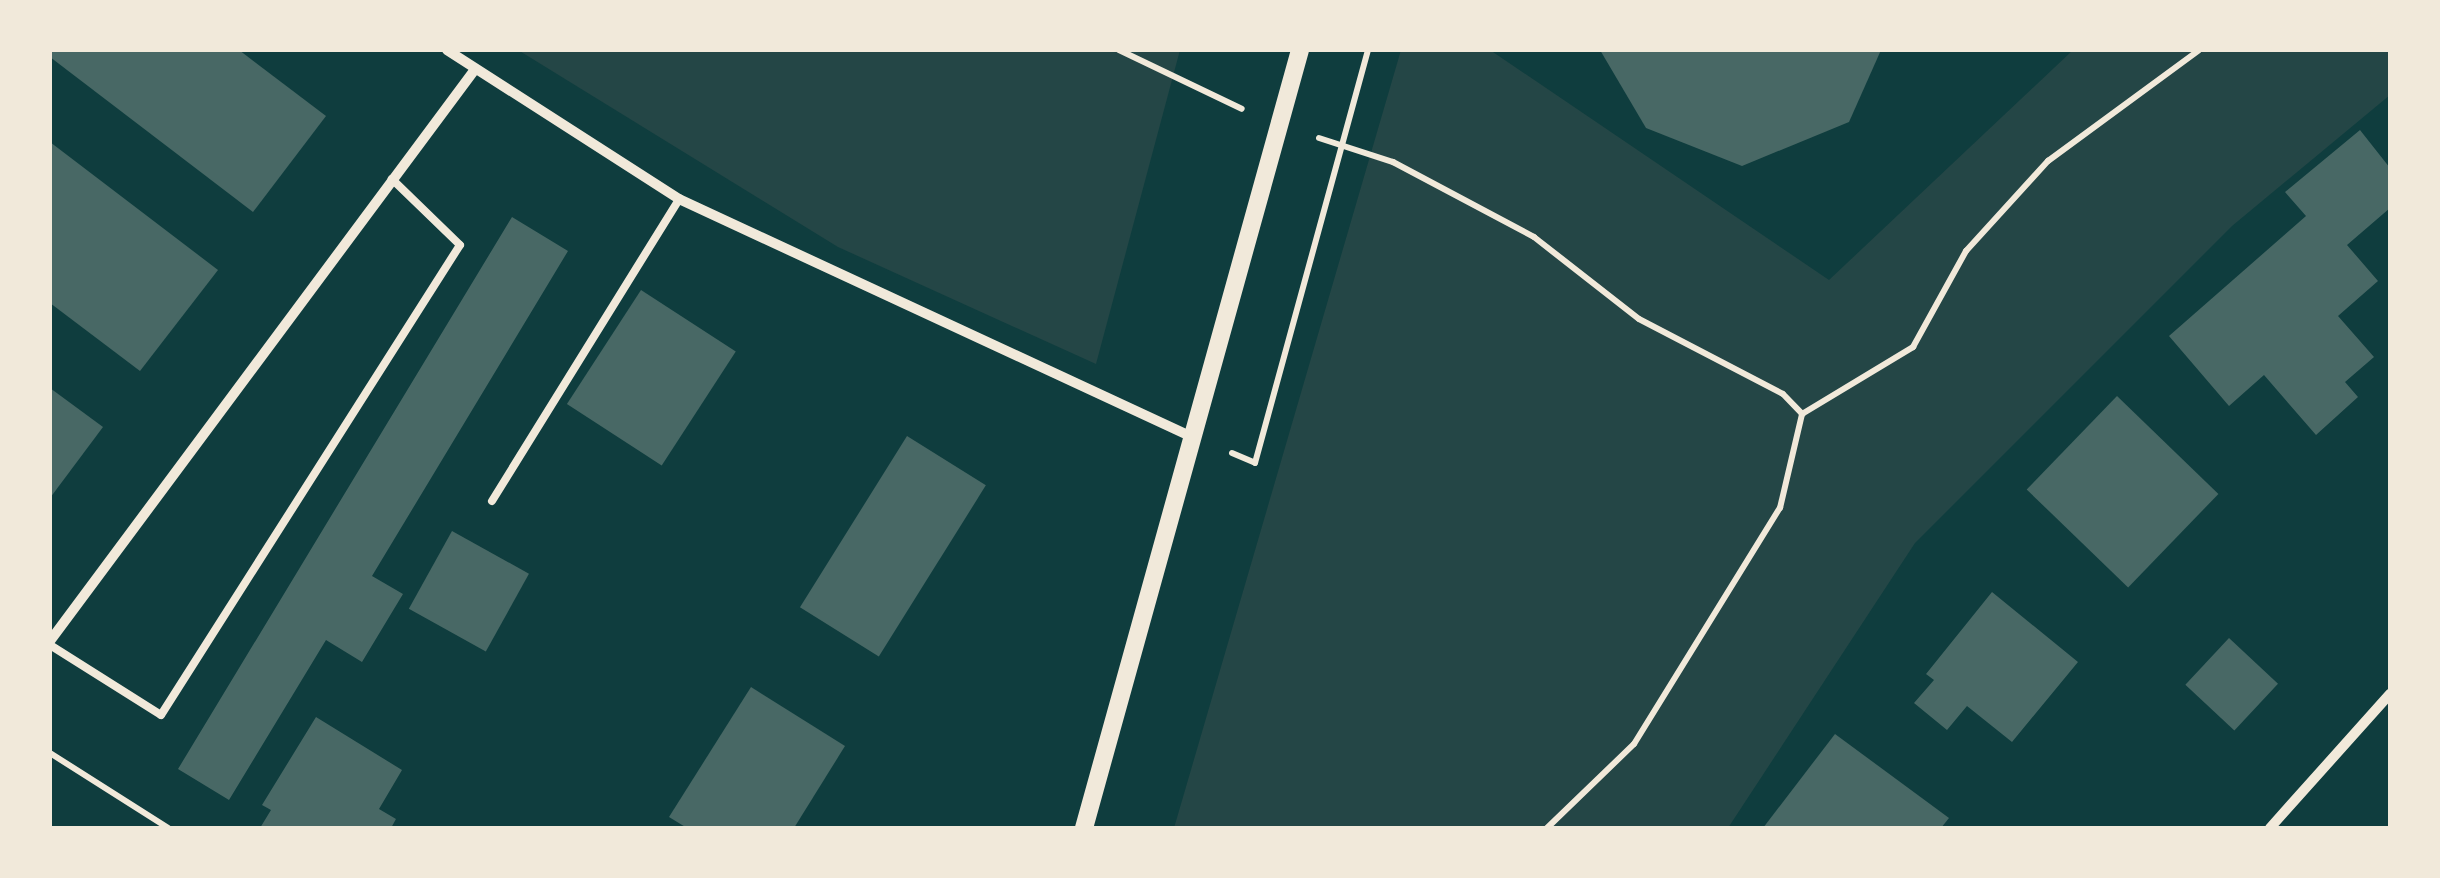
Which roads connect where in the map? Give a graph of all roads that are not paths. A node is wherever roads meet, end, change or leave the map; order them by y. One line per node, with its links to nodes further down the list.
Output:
1 (447, 50): 3 (street)
2 (1300, 50): 6 (street)
3 (474, 72): 4 (street); 5 (street)
4 (392, 178): 8 (street); 8 (lane)
5 (679, 200): 6 (street); 7 (lane)
6 (1195, 438): 10 (street)
7 (492, 501)
8 (50, 643)
9 (2390, 694): 11 (street)
10 (1084, 828)
11 (2270, 828)

